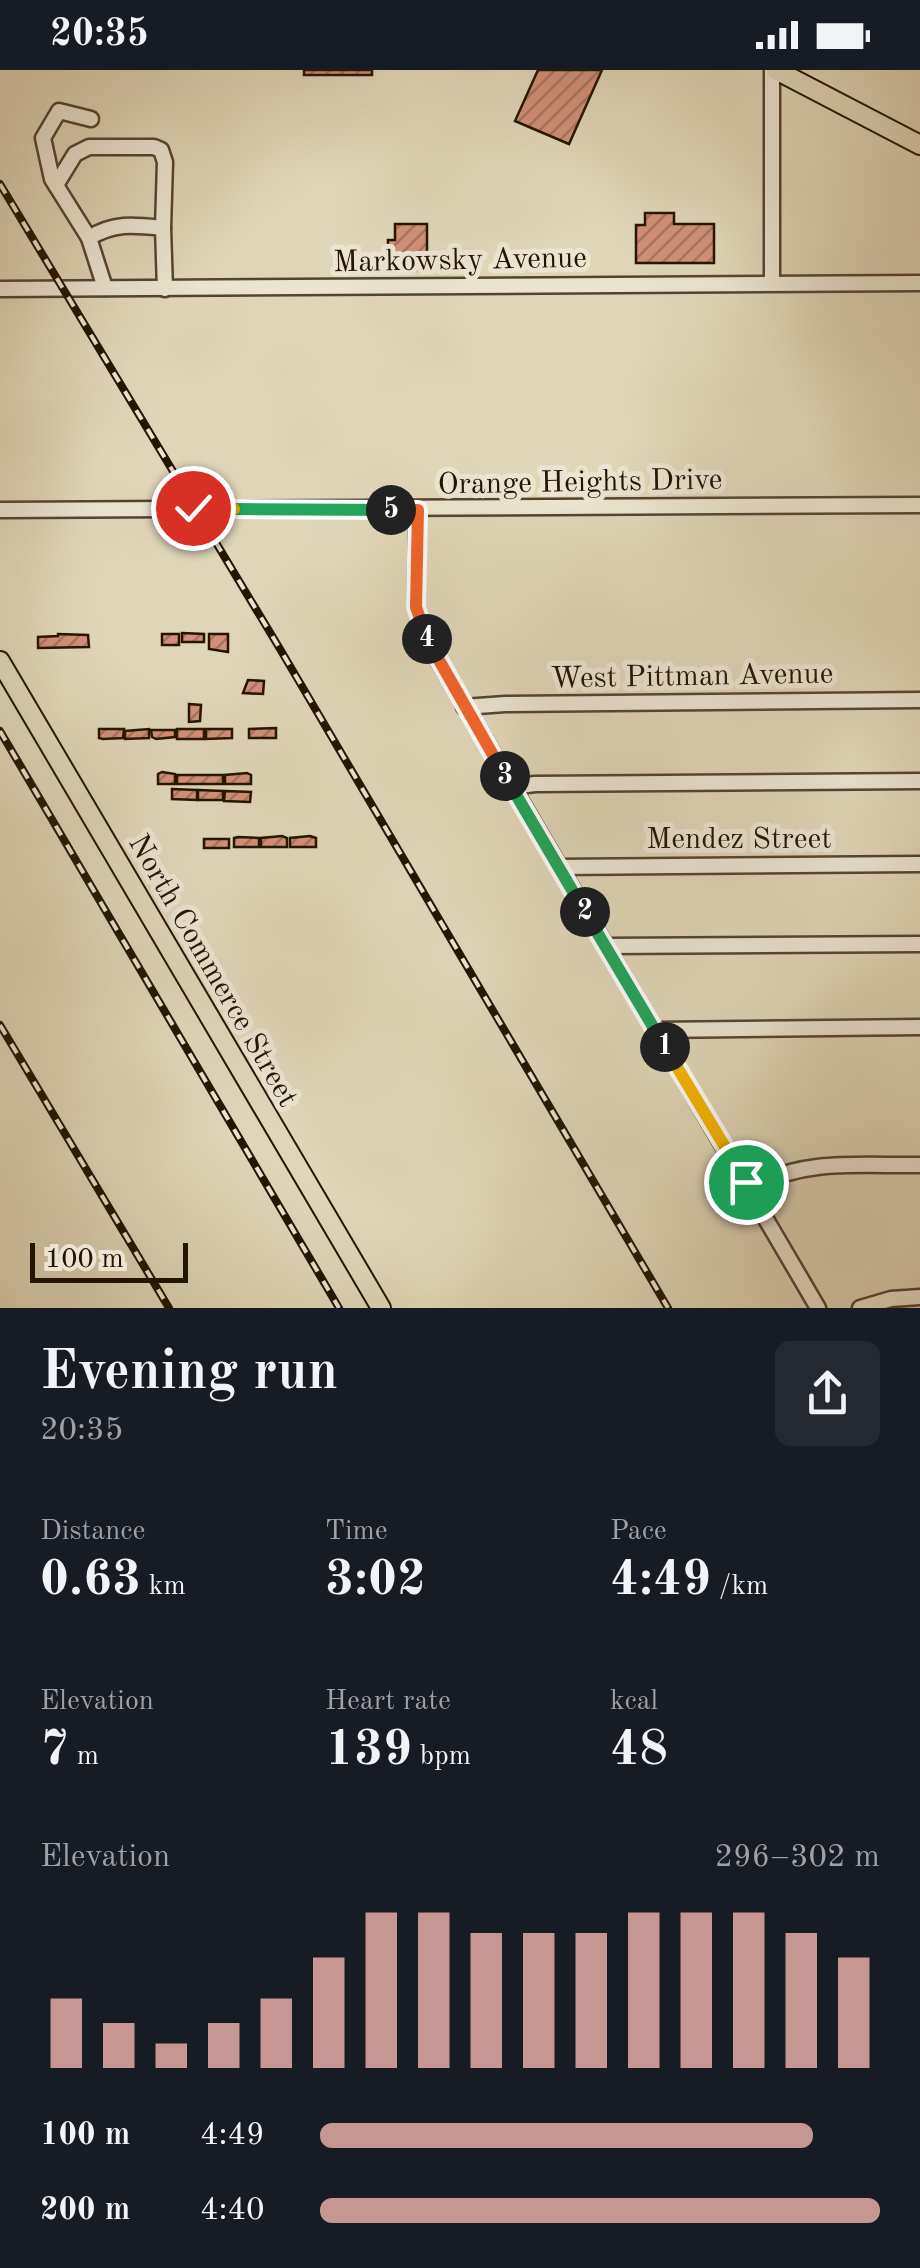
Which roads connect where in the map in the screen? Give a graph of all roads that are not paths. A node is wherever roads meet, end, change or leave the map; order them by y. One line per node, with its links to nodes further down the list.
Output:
1 (774, 70): 3 (main road); 7 (street)
2 (90, 118): 4 (street)
3 (920, 145)
4 (56, 185): 5 (street); 6 (street)
5 (163, 228): 6 (street); 11 (street)
6 (89, 238): 9 (street)
7 (772, 282): 8 (street, Markowsky Avenue); 11 (street, Markowsky Avenue)
8 (920, 283)
9 (105, 288): 10 (street, Markowsky Avenue); 11 (street, Markowsky Avenue)
10 (0, 289)
11 (165, 289)
12 (920, 506): 14 (street, Orange Heights Drive)
13 (0, 510): 14 (street, Orange Heights Drive)
14 (418, 510): 17 (street)
15 (0, 660): 29 (main road, North Commerce Street)
16 (920, 700): 17 (street, West Pittman Avenue)
17 (464, 708): 19 (street)
18 (920, 781): 19 (street)
19 (512, 788): 21 (street)
20 (920, 864): 21 (street, Mendez Street)
21 (559, 866): 23 (street)
22 (920, 944): 23 (street)
23 (606, 946): 25 (street)
24 (920, 1027): 25 (street)
25 (655, 1030): 27 (street)
26 (920, 1165): 27 (street)
27 (753, 1197): 30 (street)
28 (920, 1297): 31 (street)
29 (381, 1308)
30 (818, 1308)
31 (860, 1308)

